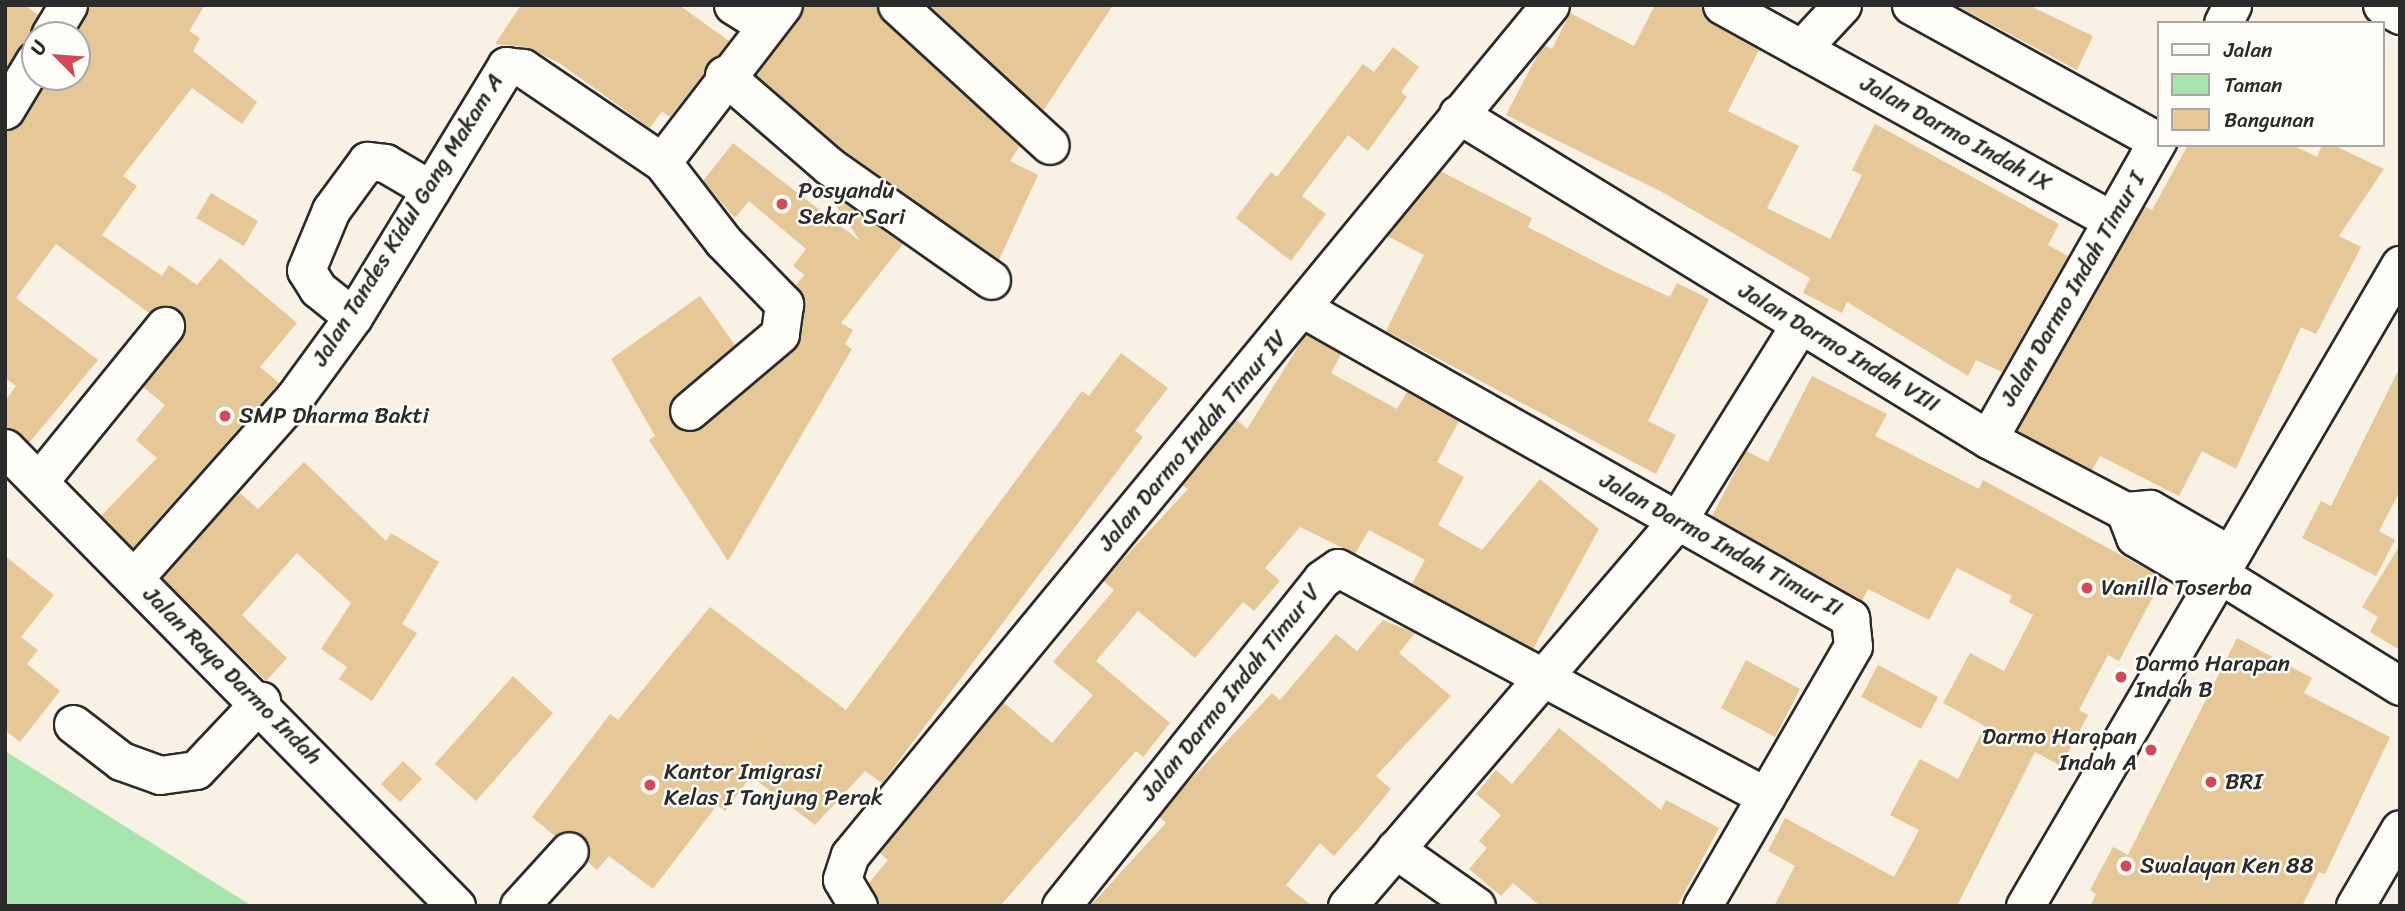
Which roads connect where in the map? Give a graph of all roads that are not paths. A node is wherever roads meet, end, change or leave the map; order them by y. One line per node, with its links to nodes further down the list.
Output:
1 (68, 5): 12 (street)
2 (733, 5): 10 (street)
3 (897, 5): 21 (street)
4 (1550, 5): 18 (street, Jalan Darmo Indah Timur IV)
5 (1722, 5): 14 (street, Jalan Darmo Indah IX)
6 (1842, 5): 14 (street)
7 (1911, 5): 19 (street)
8 (2232, 5): 13 (street)
9 (2382, 5): 11 (street)
10 (774, 15): 15 (street)
11 (2400, 15)
12 (58, 21)
13 (2224, 21)
14 (1801, 49): 24 (street, Jalan Darmo Indah IX)
15 (724, 75): 22 (street); 26 (street)
16 (21, 83): 17 (street)
17 (5, 110)
18 (1458, 114): 27 (street, Jalan Darmo Indah Timur IV); 29 (street, Jalan Darmo Indah VIII)
19 (2156, 139)
20 (2156, 143): 24 (street, Jalan Darmo Indah Timur I)
21 (1050, 145)
22 (663, 162): 23 (street, Jalan Tandes Kidul Gang Makam A); 31 (street)
23 (431, 190): 28 (street, Jalan Tandes Kidul Gang Makam A); 28 (street)
24 (2112, 220): 32 (street, Jalan Darmo Indah Timur I)
25 (2400, 265): 36 (street)
26 (991, 280)
27 (1303, 308): 35 (street, Jalan Darmo Indah Timur II); 46 (street, Jalan Darmo Indah Timur IV)
28 (353, 317): 37 (street, Jalan Tandes Kidul Gang Makam A)
29 (1800, 324): 32 (street, Jalan Darmo Indah VIII); 35 (street)
30 (164, 326): 34 (street)
31 (688, 411)
32 (1988, 439): 36 (street, Jalan Darmo Indah VIII)
33 (5, 448): 34 (street, Jalan Raya Darmo Indah)
34 (39, 481): 37 (street, Jalan Raya Darmo Indah)
35 (1676, 521): 38 (street); 42 (street, Jalan Darmo Indah Timur II)
36 (2221, 571): 39 (street); 53 (street)
37 (134, 579): 40 (street, Jalan Raya Darmo Indah)
38 (1542, 678): 42 (street); 44 (street); 49 (street, Jalan Darmo Indah Timur V)
39 (2400, 686)
40 (261, 701): 41 (street); 47 (street, Jalan Raya Darmo Indah)
41 (73, 724)
42 (1766, 797): 52 (street, Jalan Darmo Indah Timur II)
43 (2400, 829): 54 (street)
44 (1395, 849): 50 (street); 51 (street)
45 (569, 851): 48 (street)
46 (850, 892)
47 (456, 906)
48 (519, 906)
49 (1061, 906)
50 (1347, 906)
51 (1476, 906)
52 (1702, 906)
53 (2025, 906)
54 (2355, 906)

